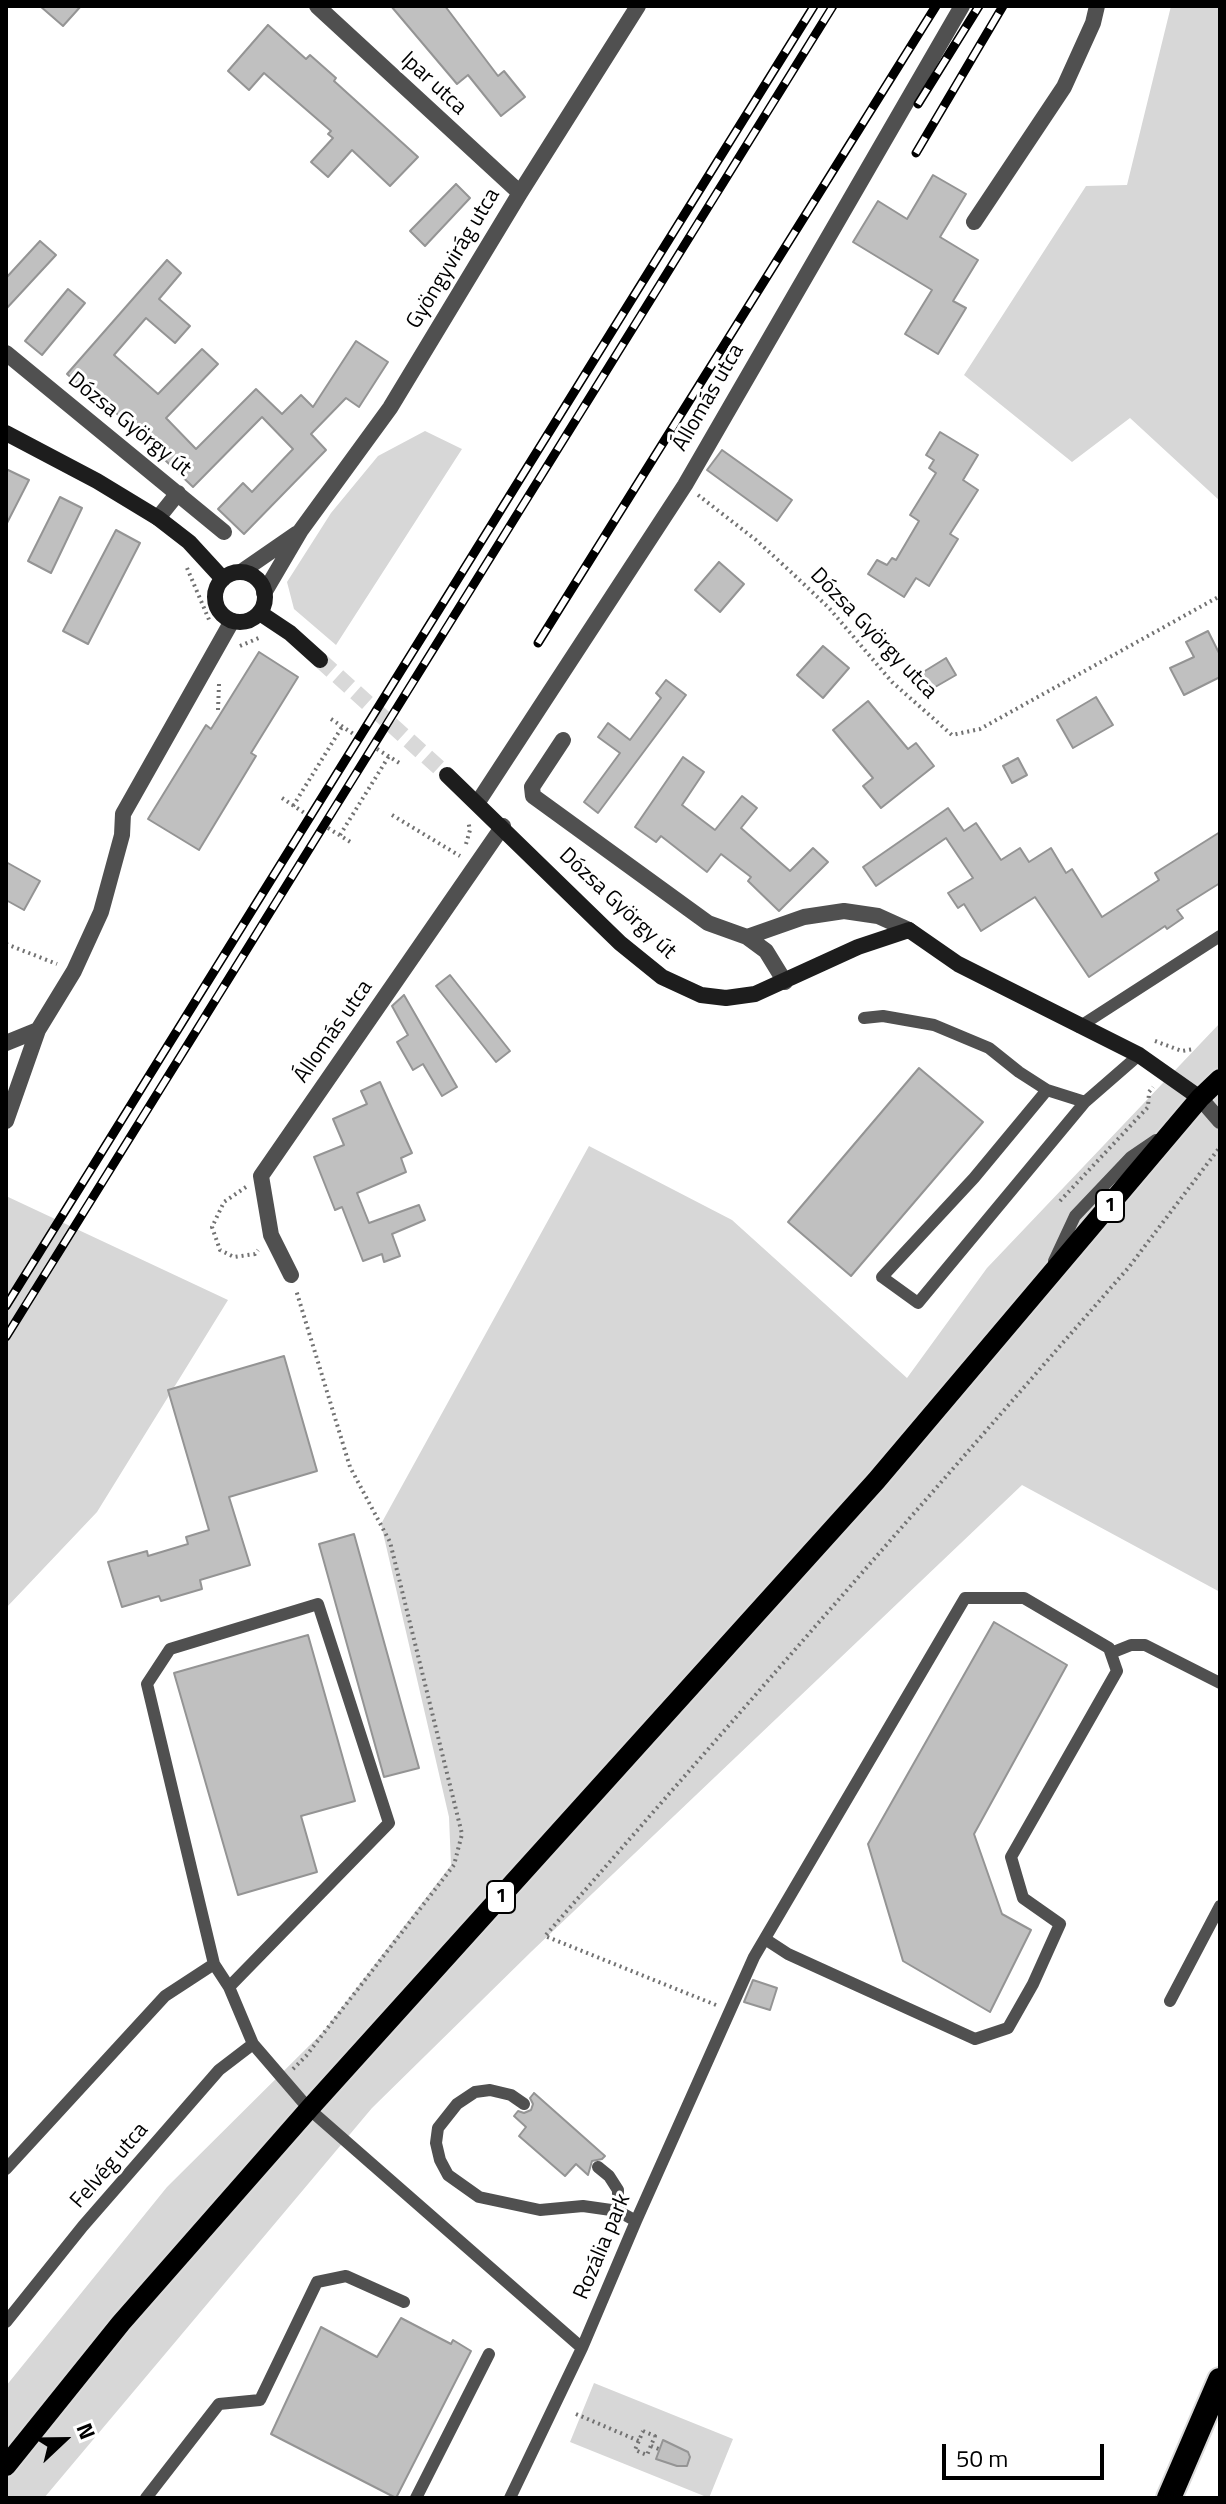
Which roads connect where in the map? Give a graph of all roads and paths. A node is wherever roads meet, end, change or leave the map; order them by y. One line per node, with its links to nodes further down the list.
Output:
1 (317, 6): 5 (street, Ipar utca)
2 (638, 6): 5 (street, Gyöngyvirág utca)
3 (962, 6): 9 (street, Állomás utca)
4 (1097, 6): 6 (street)
5 (520, 193): 12 (street, Gyöngyvirág utca)
6 (974, 222)
7 (6, 353): 10 (street, Dózsa György út)
8 (6, 433): 11 (street)
9 (685, 485): 18 (path, Dózsa György utca); 33 (street, Állomás utca)
10 (178, 493): 11 (street); 13 (street, Dózsa György út)
11 (158, 518): 16 (street)
12 (301, 530): 15 (street, Gyöngyvirág utca); 17 (street, Gyöngyvirág utca)
13 (224, 532)
14 (183, 559): 20 (path)
15 (241, 572): 16 (street); 17 (street)
16 (223, 579): 20 (street)
17 (264, 593): 19 (street)
18 (1220, 596)
19 (260, 613): 20 (street); 21 (street)
20 (227, 628): 48 (street)
21 (320, 660)
22 (219, 683): 23 (path)
23 (221, 712)
24 (331, 719): 25 (path)
25 (342, 727): 26 (path); 34 (path)
26 (355, 735)
27 (563, 740): 46 (street, Dózsa György út)
28 (377, 749): 29 (path)
29 (389, 756): 30 (path); 40 (path)
30 (401, 764)
31 (447, 775): 33 (street, Dózsa György út)
32 (282, 798): 34 (path)
33 (478, 802): 38 (street, Dózsa György út)
34 (293, 806): 35 (path)
35 (306, 814)
36 (392, 815): 42 (path)
37 (467, 819): 42 (path)
38 (503, 826): 43 (street, Állomás utca); 49 (street, Dózsa György út)
39 (328, 828): 40 (path)
40 (340, 835): 41 (path)
41 (352, 843)
42 (459, 856): 43 (path)
43 (476, 865): 64 (street, Állomás utca)
44 (909, 930): 46 (street); 49 (street, Dózsa György út); 51 (street)
45 (1220, 936): 51 (lane)
46 (747, 937): 49 (street, Dózsa György út)
47 (6, 944): 48 (path)
48 (74, 971): 52 (street)
49 (785, 982)
50 (864, 1018): 58 (lane)
51 (1079, 1027): 55 (street)
52 (38, 1030): 53 (street); 61 (street)
53 (6, 1043)
54 (1182, 1051): 56 (path)
55 (1139, 1055): 56 (street); 60 (lane)
56 (1165, 1072): 59 (street); 65 (path)
57 (1220, 1079): 59 (main road, 1)
58 (1047, 1090): 60 (lane); 60 (lane)
59 (1200, 1098): 62 (street); 79 (main road, 1)
60 (1085, 1102)
61 (6, 1121)
62 (1220, 1121)
63 (1220, 1147): 75 (path)
64 (261, 1176): 66 (street); 66 (path)
65 (1060, 1201)
66 (271, 1235): 67 (street)
67 (291, 1275): 77 (path)
68 (1111, 1653): 69 (lane); 71 (lane, Rozália park); 71 (lane)
69 (1220, 1683)
70 (1220, 1906): 74 (lane)
71 (765, 1939): 75 (lane, Rozália park)
72 (214, 1964): 73 (lane); 73 (lane); 81 (lane)
73 (229, 1987): 76 (lane)
74 (1170, 2001)
75 (730, 2010): 83 (lane, Rozália park)
76 (253, 2044): 77 (lane); 85 (lane, Felvég utca)
77 (283, 2078): 79 (lane)
78 (524, 2104): 82 (lane)
79 (309, 2109): 86 (lane); 93 (main road, 1)
80 (598, 2167): 82 (lane)
81 (6, 2169)
82 (618, 2211): 83 (lane)
83 (636, 2221): 86 (lane, Rozália park)
84 (404, 2302): 94 (lane)
85 (6, 2322)
86 (582, 2348): 96 (lane, Rozália park)
87 (489, 2354): 95 (lane)
88 (1220, 2380): 97 (highway)
89 (576, 2414): 90 (path)
90 (639, 2441): 91 (path); 91 (path)
91 (651, 2446): 92 (path)
92 (659, 2449)
93 (6, 2466)
94 (146, 2498)
95 (416, 2498)
96 (510, 2498)
97 (1169, 2498)

